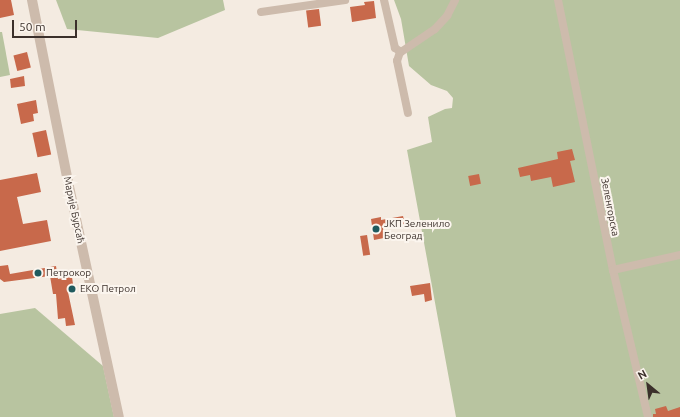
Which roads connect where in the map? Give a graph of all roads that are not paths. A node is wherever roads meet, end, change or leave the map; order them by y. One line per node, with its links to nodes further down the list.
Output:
1 (345, 0): 6 (street)
2 (384, 0): 7 (street)
3 (454, 0): 7 (street)
4 (558, 0): 10 (street, Зеленгорска)
5 (31, 1): 11 (street, Марије Бурсаћ)
6 (261, 12)
7 (400, 52): 8 (street)
8 (408, 113)
9 (680, 255): 10 (street)
10 (613, 270): 12 (street, Зеленгорска)
11 (119, 417)
12 (648, 417)

